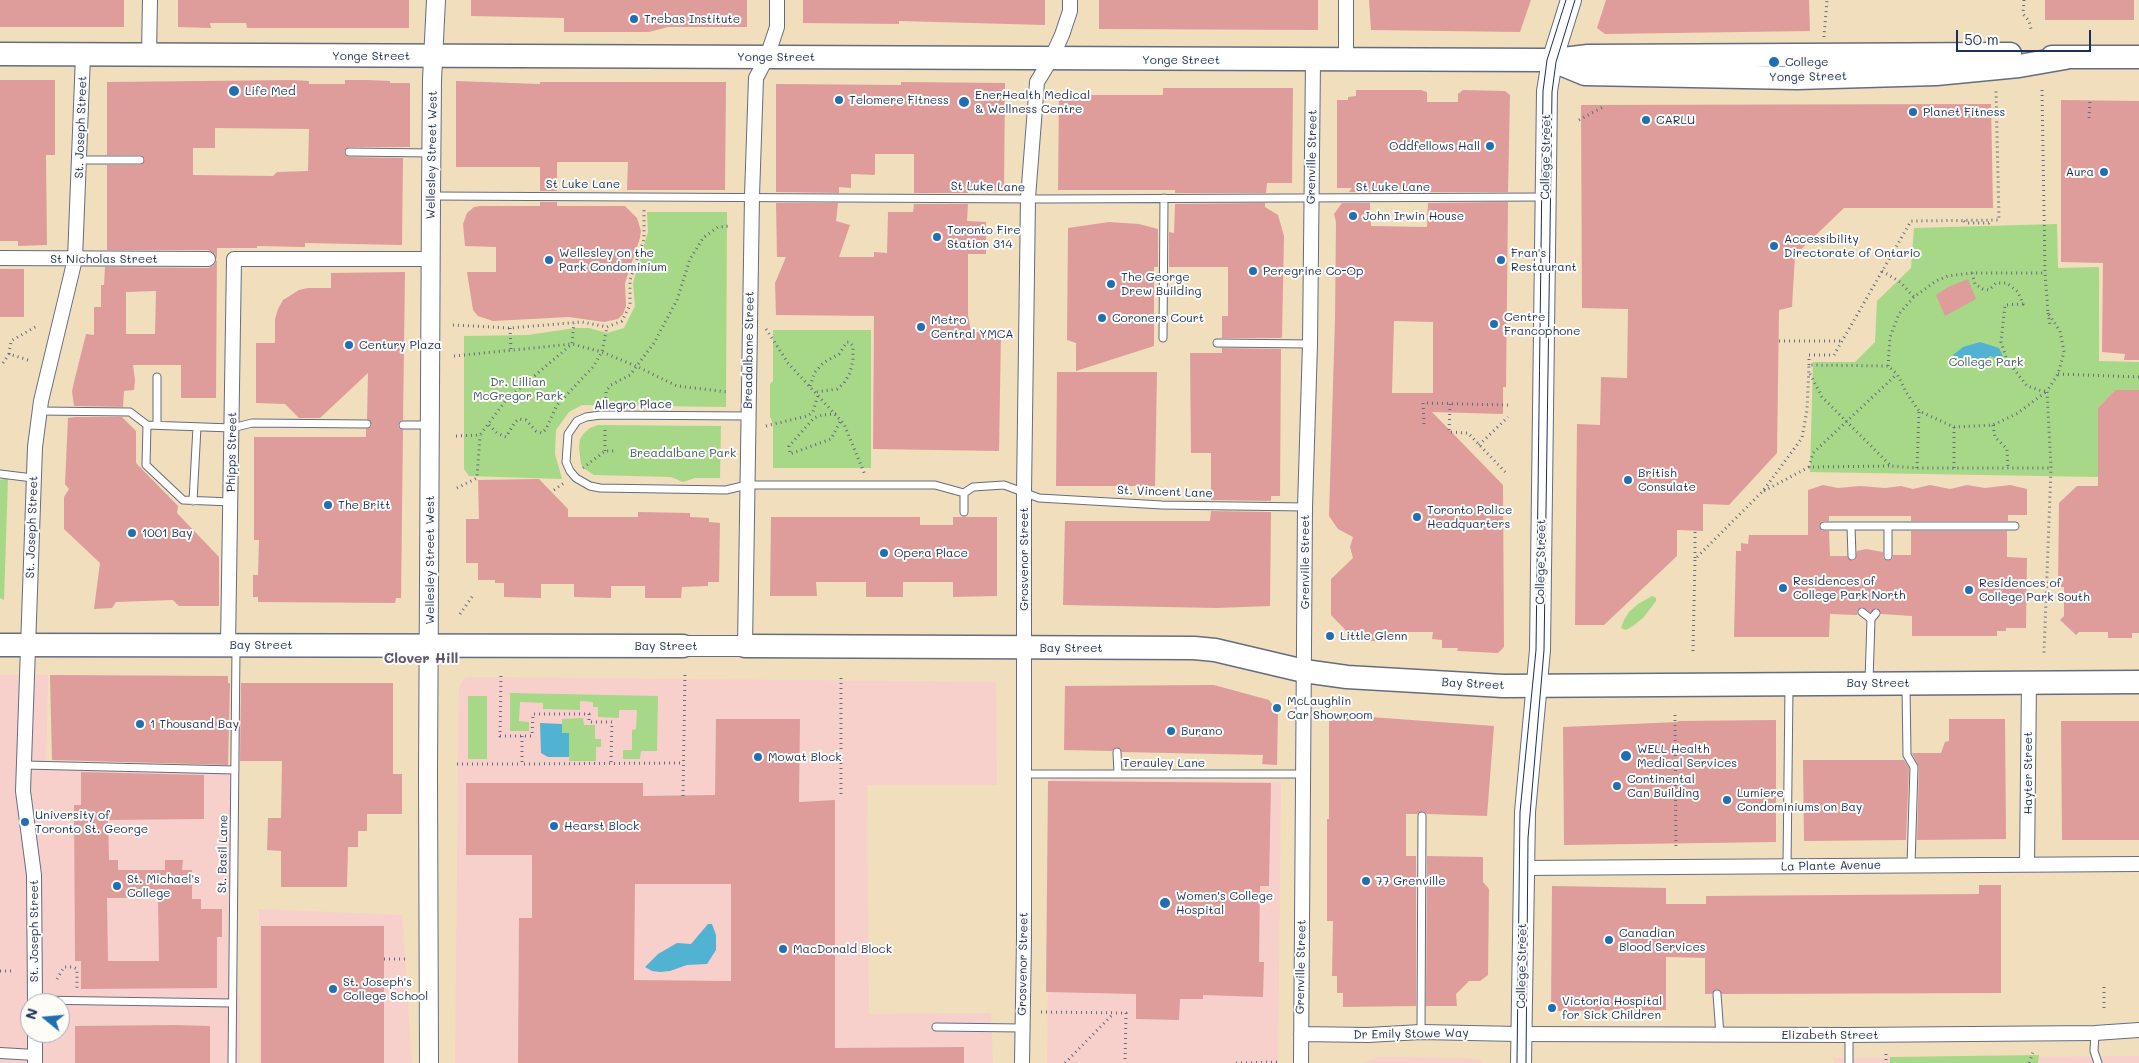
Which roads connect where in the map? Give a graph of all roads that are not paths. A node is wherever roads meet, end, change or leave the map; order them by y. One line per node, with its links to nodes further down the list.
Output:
1 (150, 0): 9 (street)
2 (436, 0): 10 (street, Wellesley Street West)
3 (777, 0): 11 (street, Breadalbane Street)
4 (1070, 0): 14 (street, Grosvenor Street)
5 (1346, 0): 15 (street)
6 (1571, 0): 17 (main road, College Street)
7 (0, 54): 8 (main road, Yonge Street)
8 (83, 55): 9 (main road, Yonge Street); 20 (street, St. Joseph Street)
9 (149, 55): 10 (main road, Yonge Street)
10 (434, 57): 11 (main road, Yonge Street); 19 (street, Wellesley Street West)
11 (767, 57): 14 (main road, Yonge Street); 23 (street, Breadalbane Street)
12 (2139, 57): 13 (main road, Yonge Street)
13 (2065, 58): 17 (main road, Yonge Street); 17 (main road, Yonge Street)
14 (1052, 59): 16 (main road, Yonge Street); 25 (street, Grosvenor Street)
15 (1346, 60): 16 (main road, Yonge Street); 17 (main road, Yonge Street)
16 (1313, 61): 27 (street, Grenville Street)
17 (1552, 61): 24 (main road, College Street)
18 (349, 152): 19 (lane)
19 (432, 153): 22 (street, Wellesley Street West)
20 (79, 160): 21 (lane); 29 (street, St. Joseph Street)
21 (140, 160)
22 (431, 196): 23 (lane, St Luke Lane); 31 (street, Wellesley Street West)
23 (752, 196): 25 (lane, St Luke Lane); 37 (street, Breadalbane Street)
24 (1545, 197): 27 (lane, St Luke Lane); 76 (main road, College Street)
25 (1028, 198): 26 (lane, St Luke Lane); 48 (street, Grosvenor Street)
26 (1164, 198): 27 (lane, St Luke Lane); 32 (lane)
27 (1311, 198): 34 (street, Grenville Street)
28 (0, 258): 29 (street, St Nicholas Street)
29 (76, 259): 30 (street, St Nicholas Street); 36 (street, St. Joseph Street)
30 (208, 259)
31 (430, 259): 42 (street, Wellesley Street West); 44 (street, Phipps Street)
32 (1163, 338)
33 (1217, 343): 34 (lane)
34 (1310, 344): 52 (street, Grenville Street)
35 (157, 377): 40 (lane)
36 (40, 411): 39 (lane); 46 (street, St. Joseph Street)
37 (748, 416): 47 (street, Breadalbane Street); 47 (lane, Allegro Place)
38 (366, 424): 44 (lane)
39 (146, 425): 40 (lane); 50 (lane)
40 (156, 425): 43 (lane)
41 (403, 425): 42 (lane)
42 (430, 425): 66 (street, Wellesley Street West)
43 (196, 426): 44 (lane); 50 (lane)
44 (232, 428): 51 (street, Phipps Street)
45 (0, 474): 46 (lane)
46 (33, 478): 64 (street, St. Joseph Street)
47 (747, 485): 49 (lane); 68 (street, Breadalbane Street)
48 (1024, 492): 49 (lane, St. Vincent Lane); 52 (lane, St. Vincent Lane); 69 (street, Grosvenor Street)
49 (964, 493): 53 (lane)
50 (193, 501): 51 (lane)
51 (231, 502): 65 (street, Phipps Street)
52 (1305, 507): 70 (street, Grenville Street)
53 (964, 512)
54 (1824, 526): 56 (lane)
55 (2015, 526): 57 (lane)
56 (1852, 527): 57 (lane); 58 (lane)
57 (1888, 527): 59 (lane)
58 (1852, 556)
59 (1888, 556)
60 (1862, 612): 62 (lane)
61 (1876, 613): 62 (lane)
62 (1870, 619): 72 (lane)
63 (0, 645): 64 (main road, Bay Street)
64 (28, 645): 65 (main road, Bay Street); 78 (street, St. Joseph Street)
65 (232, 645): 66 (main road, Bay Street); 79 (lane, St. Basil Lane)
66 (429, 645): 67 (main road, Bay Street); 106 (street, Wellesley Street West)
67 (684, 646): 68 (main road, Bay Street)
68 (745, 646): 69 (main road, Bay Street)
69 (1024, 648): 70 (main road, Bay Street); 80 (street, Grosvenor Street)
70 (1304, 670): 76 (main road, Bay Street); 82 (street, Grenville Street)
71 (2139, 682): 74 (main road, Bay Street)
72 (1869, 683): 73 (main road, Bay Street); 75 (main road, Bay Street)
73 (1906, 683): 74 (main road, Bay Street); 86 (lane)
74 (2029, 683): 84 (street, Hayter Street)
75 (1790, 684): 76 (main road, Bay Street); 87 (lane)
76 (1538, 686): 88 (main road, College Street)
77 (1117, 752): 81 (lane)
78 (24, 765): 79 (lane); 89 (street, St. Joseph Street)
79 (235, 770): 92 (lane, St. Basil Lane)
80 (1025, 774): 81 (lane, Terauley Lane); 94 (street, Grosvenor Street)
81 (1118, 774): 82 (lane, Terauley Lane)
82 (1304, 774): 98 (street, Grenville Street)
83 (1422, 816): 96 (lane)
84 (2027, 864): 85 (street, La Plante Avenue); 86 (street, La Plante Avenue)
85 (2139, 864)
86 (1911, 865): 87 (street, La Plante Avenue)
87 (1787, 866): 88 (street, La Plante Avenue)
88 (1523, 868): 99 (main road, College Street)
89 (35, 993)
90 (1717, 994): 100 (lane)
91 (70, 1001): 92 (lane)
92 (232, 1003): 105 (lane, St. Basil Lane)
93 (936, 1027): 94 (lane)
94 (1022, 1028): 107 (street, Grosvenor Street)
95 (2139, 1030): 97 (street, Elizabeth Street)
96 (1420, 1032): 98 (street, Dr Emily Stowe Way); 99 (street, Dr Emily Stowe Way)
97 (2095, 1033): 101 (street, Elizabeth Street); 111 (lane)
98 (1301, 1034): 108 (street, Grenville Street)
99 (1521, 1034): 100 (street, Elizabeth Street); 109 (main road, College Street)
100 (1720, 1035): 101 (street, Elizabeth Street)
101 (1849, 1035): 110 (lane)
102 (35, 1043): 104 (street)
103 (0, 1053): 104 (street)
104 (35, 1059)
105 (232, 1063)
106 (429, 1063)
107 (1022, 1063)
108 (1301, 1063)
109 (1521, 1063)
110 (1849, 1063)
111 (2098, 1063)

